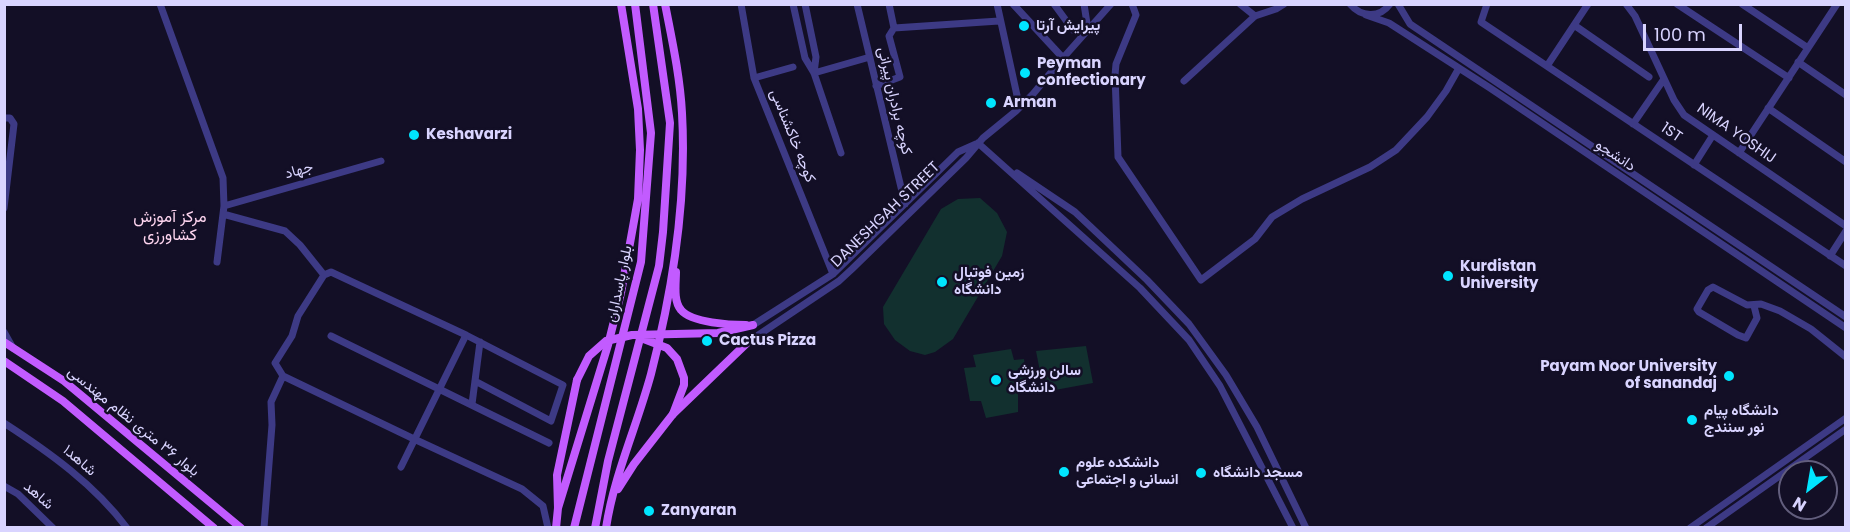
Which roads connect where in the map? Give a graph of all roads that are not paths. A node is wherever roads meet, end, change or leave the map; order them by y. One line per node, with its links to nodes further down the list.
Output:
1 (160, 4): 64 (street)
2 (621, 4): 67 (main road)
3 (635, 4): 68 (main road, بلوار پاسداران)
4 (653, 4): 105 (main road, بلوار پاسداران)
5 (665, 4): 69 (main road)
6 (741, 4): 44 (street, کوچه خاکشناسی)
7 (793, 4): 42 (street)
8 (805, 4): 42 (street)
9 (857, 4): 36 (street, کوچه برادران پیرانی)
10 (889, 4): 32 (street)
11 (997, 4): 30 (street)
12 (1013, 4): 37 (street)
13 (1054, 4): 33 (street)
14 (1084, 4): 34 (street)
15 (1111, 4): 34 (street, DANESHGAH STREET)
16 (1132, 4): 41 (street)
17 (1240, 4): 29 (street)
18 (1284, 4): 29 (street)
19 (1350, 4): 28 (street, دانشجو)
20 (1390, 4): 28 (street)
21 (1398, 4): 78 (street, دانشجو)
22 (1487, 4): 39 (street, 1ST)
23 (1588, 4): 31 (street)
24 (1626, 4): 46 (street, NIMA YOSHIJ)
25 (1677, 4): 45 (street)
26 (1742, 4): 35 (street)
27 (1837, 4): 35 (street)
28 (1366, 15): 41 (street, دانشجو)
29 (1255, 16): 47 (street)
30 (999, 21): 32 (street); 50 (street)
31 (1575, 25): 39 (street); 43 (street)
32 (894, 28): 48 (street)
33 (1073, 30)
34 (1088, 30): 37 (street, DANESHGAH STREET)
35 (1808, 48): 38 (street)
36 (870, 57): 42 (street); 48 (street, کوچه برادران پیرانی)
37 (1063, 58): 55 (street, DANESHGAH STREET)
38 (1798, 62): 45 (street); 49 (street)
39 (1547, 66): 53 (street, 1ST)
40 (793, 67): 44 (street)
41 (1459, 68): 80 (street, دانشجو)
42 (814, 73): 56 (street)
43 (1649, 77)
44 (754, 78): 73 (street, کوچه خاکشناسی)
45 (1788, 78): 51 (street)
46 (1664, 79): 53 (street); 54 (street, NIMA YOSHIJ)
47 (1184, 81)
48 (876, 86): 62 (street, کوچه برادران پیرانی)
49 (1845, 95)
50 (1018, 100)
51 (1768, 108): 57 (street); 60 (street)
52 (4, 118): 63 (street)
53 (1633, 124): 61 (street, 1ST)
54 (1713, 135): 57 (street, NIMA YOSHIJ); 61 (street)
55 (978, 143): 58 (street); 62 (street, DANESHGAH STREET); 87 (street, DANESHGAH STREET)
56 (841, 153)
57 (1739, 153): 65 (street, NIMA YOSHIJ)
58 (996, 160): 75 (street); 76 (street)
59 (381, 161): 64 (street, جهاد)
60 (1845, 162)
61 (1694, 165): 70 (street, 1ST)
62 (904, 204): 73 (street, DANESHGAH STREET)
63 (4, 208)
64 (224, 210): 71 (street); 74 (street)
65 (1845, 226)
66 (1845, 231): 70 (street)
67 (631, 235): 68 (main road); 104 (main road)
68 (643, 236): 113 (main road, بلوار پاسداران)
69 (676, 244): 79 (main road); 103 (main road)
70 (1830, 256): 72 (street, 1ST)
71 (217, 262)
72 (1845, 266)
73 (833, 274): 79 (street, DANESHGAH STREET)
74 (324, 275): 82 (street); 91 (street)
75 (1147, 280): 76 (street); 116 (street)
76 (1140, 288): 115 (street)
77 (1754, 306): 77 (street); 89 (street)
78 (1845, 317)
79 (753, 325): 83 (main road, bridge)
80 (1845, 328)
81 (4, 332): 88 (street)
82 (466, 335): 86 (street); 93 (street)
83 (632, 335): 95 (main road, bridge); 104 (main road, bridge)
84 (331, 336): 93 (street)
85 (4, 342): 88 (main road, بلوار ۳۶ متری نظام مهندسی)
86 (480, 342): 92 (street); 92 (street)
87 (748, 342): 95 (main road)
88 (13, 348): 109 (main road, بلوار ۳۶ متری نظام مهندسی)
89 (1845, 357)
90 (7, 364): 108 (main road, بلوار ۳۶ متری نظام مهندسی)
91 (283, 376): 99 (street); 110 (street)
92 (475, 381): 94 (street)
93 (440, 388): 94 (street); 99 (street)
94 (472, 404): 100 (street)
95 (673, 414): 103 (main road)
96 (1845, 418): 117 (street)
97 (4, 423): 107 (street, شاهد۱)
98 (1845, 429): 118 (street)
99 (414, 439): 101 (street); 111 (street)
100 (549, 443)
101 (401, 467)
102 (4, 486): 106 (street, شاهد)
103 (610, 499): 105 (main road); 114 (main road)
104 (558, 508): 112 (main road)
105 (595, 525)
106 (54, 528)
107 (128, 528)
108 (214, 528)
109 (241, 528)
110 (264, 528)
111 (548, 528)
112 (556, 528)
113 (574, 528)
114 (606, 528)
115 (1293, 528)
116 (1306, 528)
117 (1690, 528)
118 (1706, 528)

